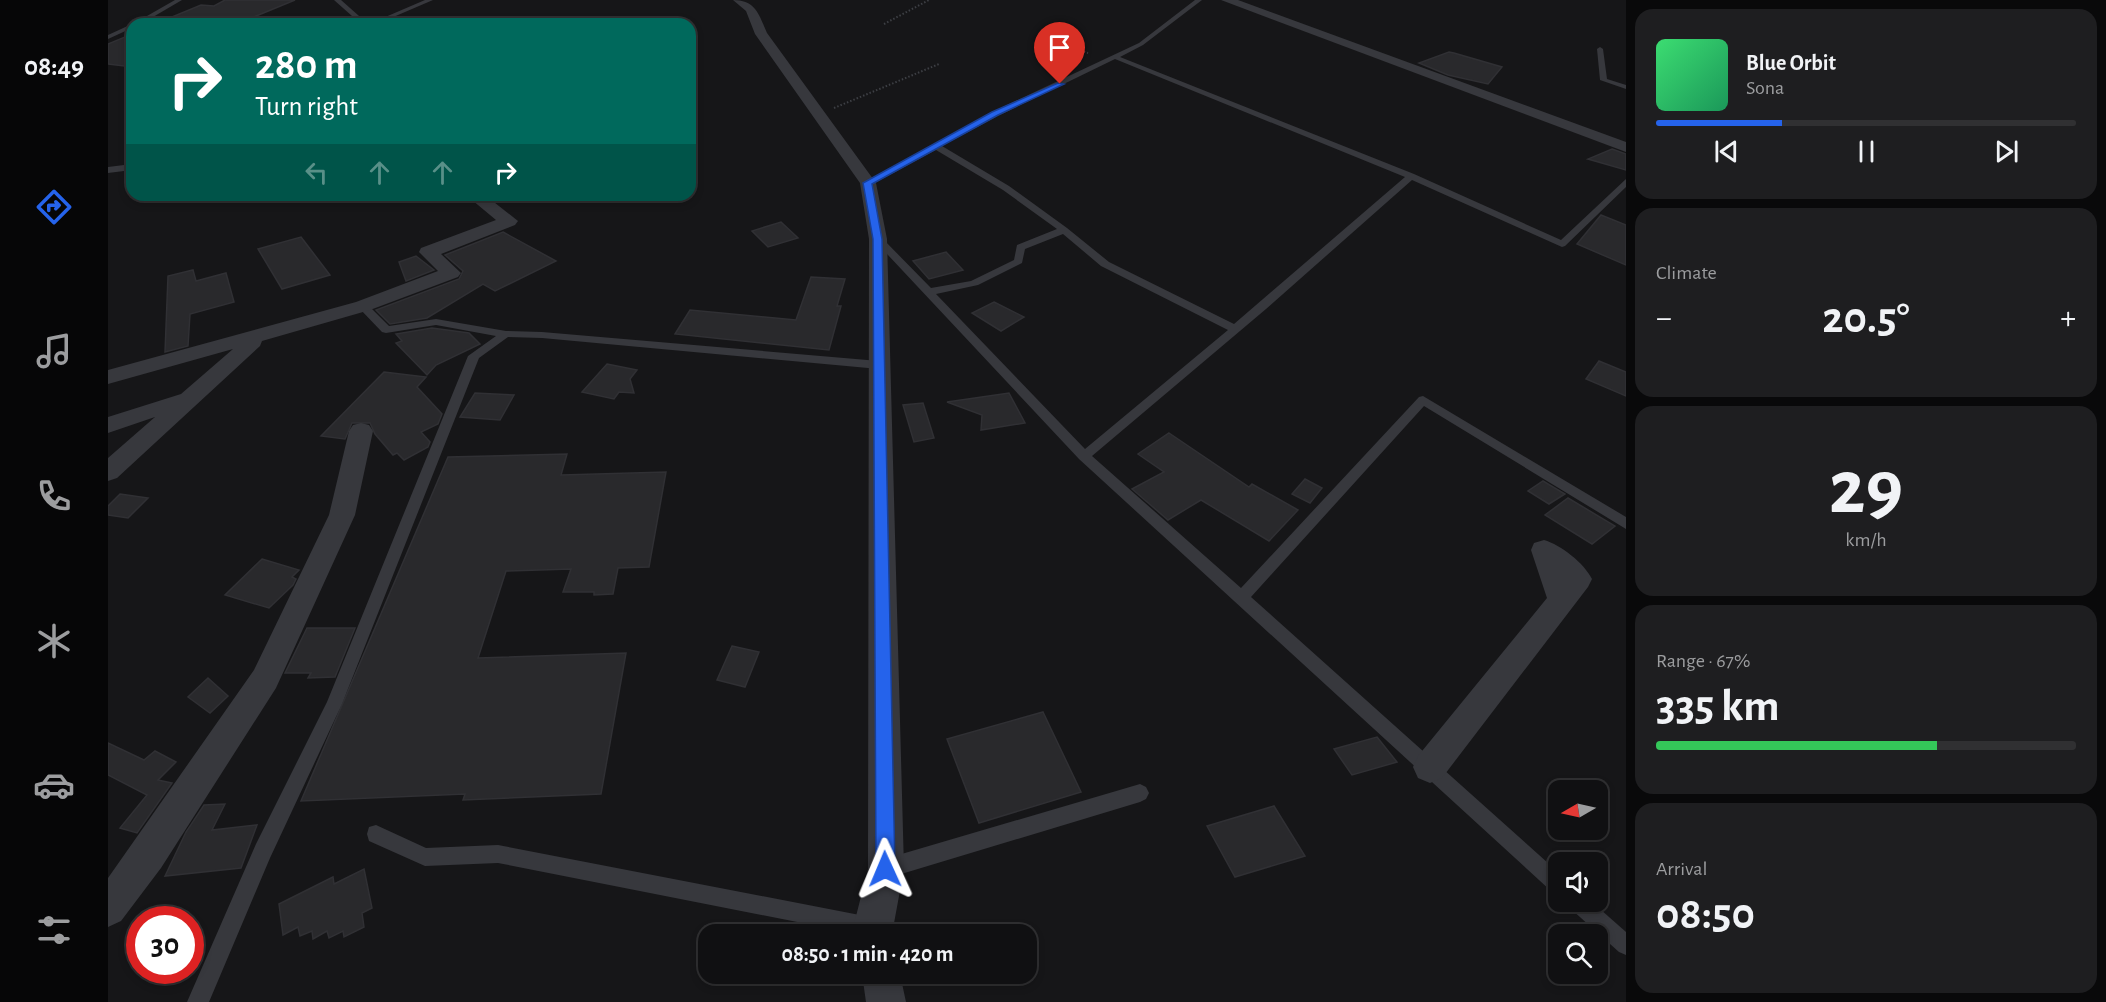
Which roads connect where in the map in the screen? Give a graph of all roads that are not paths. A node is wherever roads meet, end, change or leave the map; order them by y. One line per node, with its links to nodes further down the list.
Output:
1 (179, 0): 7 (lane)
2 (337, 0): 8 (lane)
3 (430, 0): 9 (lane)
4 (739, 0): 21 (street)
5 (1199, 0): 13 (lane)
6 (1227, 0): 16 (street)
7 (147, 18)
8 (358, 18)
9 (386, 18)
10 (126, 29): 11 (lane)
11 (108, 37)
12 (1600, 49): 14 (lane)
13 (1112, 59): 15 (lane); 19 (lane)
14 (1626, 87)
15 (937, 147): 21 (lane); 23 (lane)
16 (1626, 147)
17 (126, 168): 18 (lane)
18 (108, 170)
19 (1411, 176): 20 (lane); 27 (lane)
20 (1626, 182)
21 (868, 183): 24 (street)
22 (482, 201): 26 (street)
23 (1064, 230): 25 (lane); 27 (lane)
24 (878, 239): 25 (lane); 30 (street)
25 (928, 292): 35 (lane)
26 (363, 306): 28 (street); 29 (lane)
27 (1235, 330): 35 (lane)
28 (262, 334): 31 (street); 32 (street)
29 (506, 334): 30 (lane); 51 (lane)
30 (879, 365): 43 (street)
31 (108, 377)
32 (188, 399): 33 (street); 36 (street)
33 (108, 425)
34 (361, 431): 45 (street)
35 (1084, 456): 38 (lane)
36 (108, 472)
37 (1626, 524): 38 (lane)
38 (1242, 597): 40 (lane)
39 (1562, 600): 40 (street)
40 (1430, 767): 44 (lane)
41 (1140, 793): 43 (lane)
42 (376, 834): 47 (lane)
43 (885, 869): 48 (street)
44 (1548, 875)
45 (108, 908)
46 (1589, 912): 49 (lane)
47 (839, 924)
48 (874, 924)
49 (1626, 945)
50 (883, 984): 52 (street)
51 (198, 1002)
52 (886, 1002)

